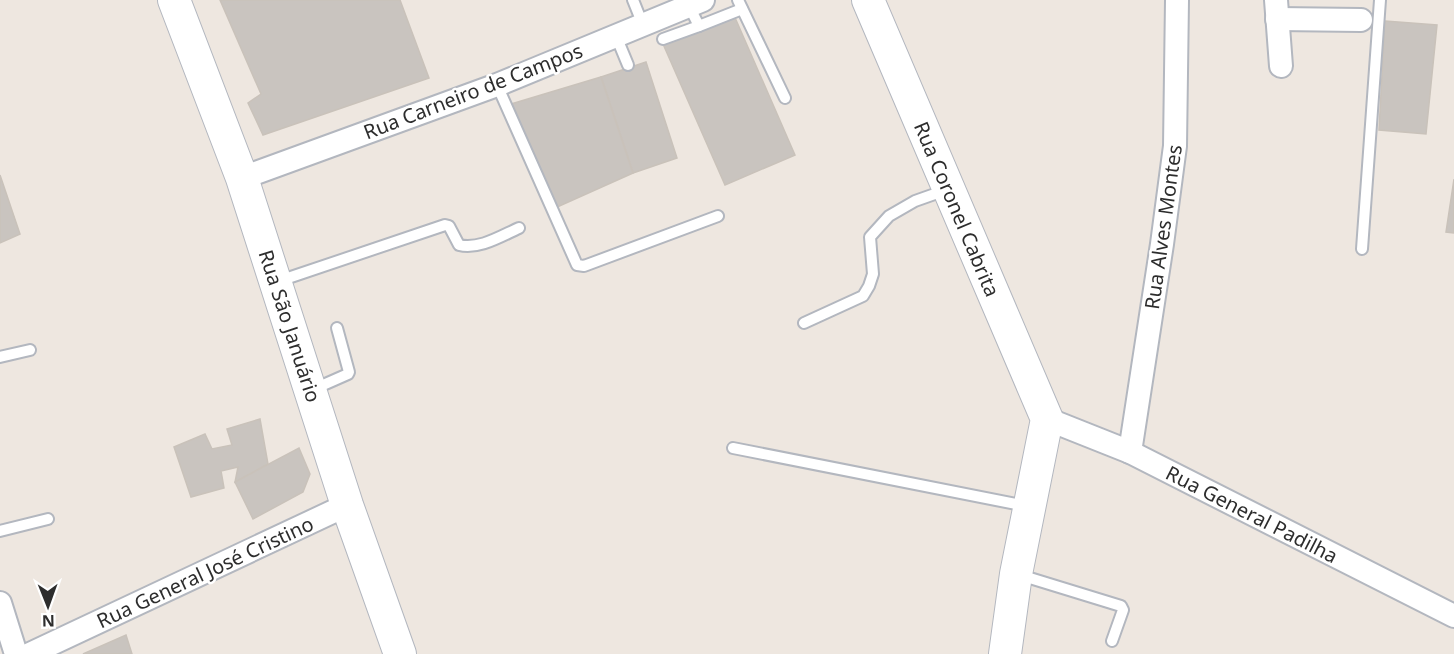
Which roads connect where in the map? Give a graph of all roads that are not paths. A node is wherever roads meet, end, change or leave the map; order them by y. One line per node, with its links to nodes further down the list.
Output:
1 (174, 0): 17 (street, Rua São Januário)
2 (633, 0): 10 (lane)
3 (868, 0): 18 (street, Rua Coronel Cabrita)
4 (1177, 0): 30 (street, Rua Alves Montes)
5 (1380, 0): 21 (lane)
6 (740, 4): 7 (lane); 16 (lane)
7 (697, 10): 10 (street, Rua Carneiro de Campos); 12 (lane)
8 (1277, 10): 9 (street); 14 (street)
9 (1361, 20)
10 (643, 25): 11 (street, Rua Carneiro de Campos)
11 (616, 36): 13 (lane); 15 (street, Rua Carneiro de Campos)
12 (663, 39)
13 (628, 65)
14 (1281, 66)
15 (496, 86): 17 (street, Rua Carneiro de Campos); 19 (lane)
16 (785, 98)
17 (242, 178): 22 (street, Rua São Januário)
18 (949, 189): 23 (lane); 28 (street, Rua Coronel Cabrita)
19 (718, 216)
20 (519, 228): 22 (lane)
21 (1362, 249)
22 (276, 282): 27 (street, Rua São Januário)
23 (804, 323)
24 (337, 328): 27 (lane)
25 (30, 350): 26 (lane)
26 (0, 357)
27 (311, 390): 31 (street, Rua São Januário)
28 (1047, 419): 30 (street, Rua General Padilha); 32 (street)
29 (733, 448): 32 (lane)
30 (1130, 452): 37 (street, Rua General Padilha)
31 (347, 506): 40 (street, Rua General José Cristino); 41 (street, Rua São Januário)
32 (1030, 506): 35 (street)
33 (48, 519): 34 (lane)
34 (0, 531)
35 (1016, 574): 38 (lane); 42 (street)
36 (0, 603): 39 (street)
37 (1454, 616)
38 (1112, 641)
39 (16, 654)
40 (30, 654)
41 (400, 654)
42 (1005, 654)

